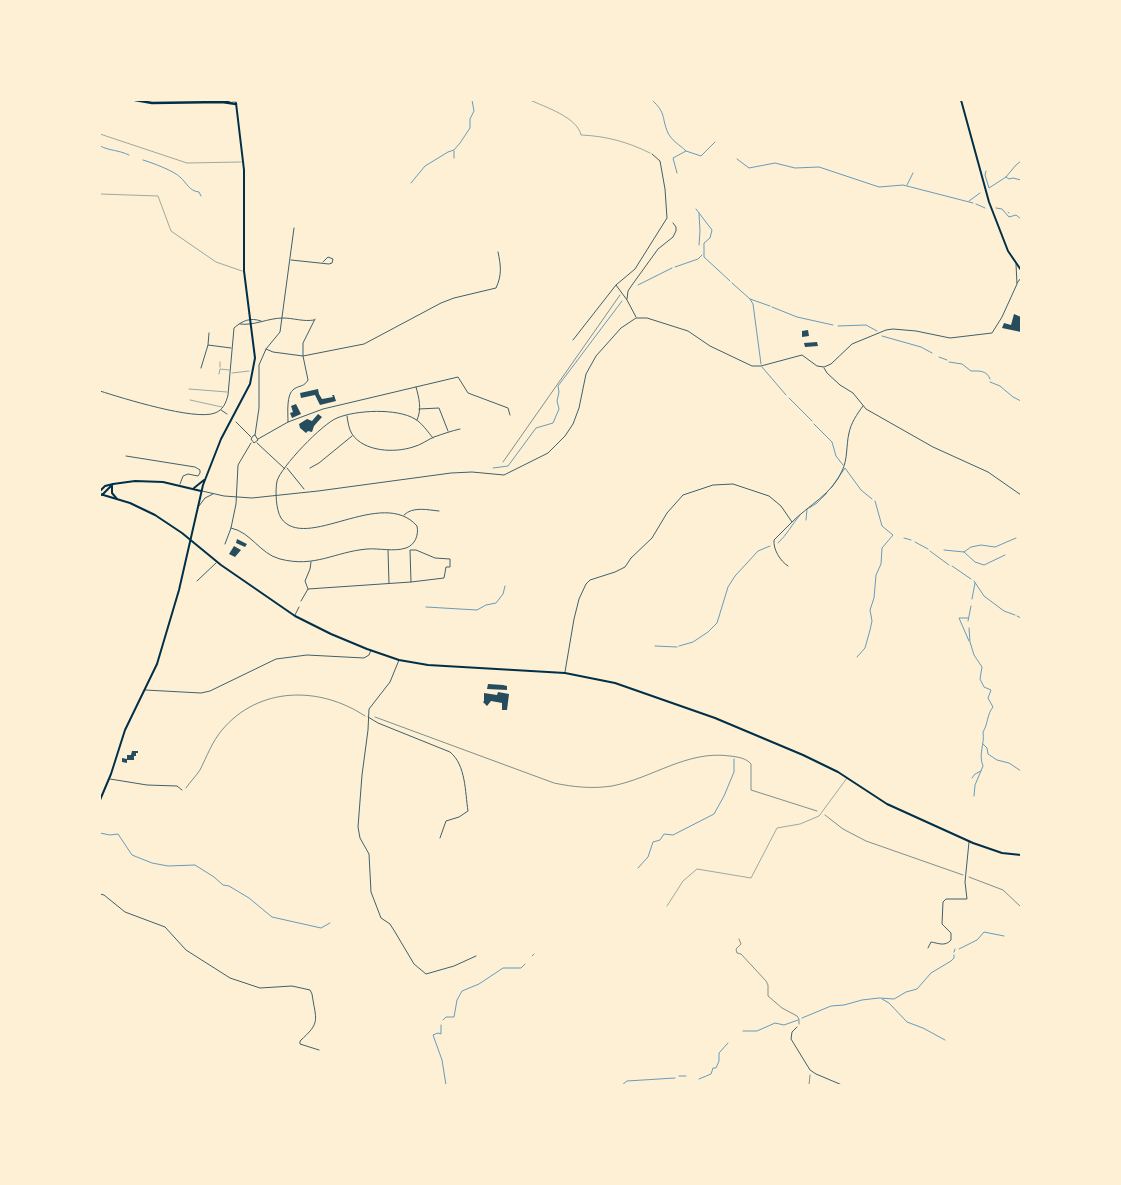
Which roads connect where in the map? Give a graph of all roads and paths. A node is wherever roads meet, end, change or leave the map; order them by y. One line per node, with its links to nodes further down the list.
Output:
1 (135, 100): 5 (highway)
2 (231, 100): 5 (highway); 6 (main road)
3 (530, 100): 8 (lane)
4 (961, 100): 16 (main road)
5 (222, 102): 6 (highway)
6 (236, 104): 9 (main road)
7 (100, 134): 9 (lane)
8 (652, 154): 23 (street)
9 (243, 162): 18 (main road)
10 (100, 194): 18 (lane)
11 (673, 223): 25 (street)
12 (294, 228): 14 (street)
13 (498, 252): 37 (street)
14 (290, 260): 15 (street); 26 (street)
15 (323, 262)
16 (1016, 263): 17 (main road); 20 (street)
17 (1021, 270)
18 (244, 271): 28 (main road)
19 (1021, 274): 20 (street)
20 (1017, 278): 22 (street)
21 (1021, 278): 22 (street)
22 (1017, 284): 39 (street)
23 (616, 286): 24 (street); 33 (street)
24 (622, 292): 25 (street); 70 (path)
25 (627, 300): 27 (street)
26 (282, 318): 29 (street); 36 (street); 37 (street)
27 (636, 318): 39 (street); 83 (street)
28 (251, 319): 29 (street); 30 (street); 31 (main road)
29 (261, 321): 31 (street)
30 (239, 324): 31 (street); 35 (street)
31 (251, 324): 73 (main road)
32 (209, 333): 34 (street)
33 (573, 340)
34 (208, 345): 35 (street); 40 (street)
35 (232, 348): 43 (street)
36 (266, 350): 37 (street); 62 (street)
37 (303, 356): 59 (street)
38 (220, 362): 41 (lane)
39 (824, 367): 50 (street)
40 (201, 368)
41 (220, 369): 43 (lane); 44 (lane)
42 (249, 371): 43 (lane)
43 (230, 372): 48 (street)
44 (219, 374)
45 (416, 386): 52 (street); 55 (street); 59 (street)
46 (189, 389): 48 (lane)
47 (100, 391): 53 (street)
48 (228, 392): 51 (street)
49 (190, 400): 51 (lane)
50 (863, 406): 82 (street); 89 (street)
51 (224, 407): 53 (street)
52 (419, 409): 57 (street); 61 (street)
53 (221, 410): 54 (street)
54 (227, 414)
55 (510, 415)
56 (346, 416): 57 (street); 63 (street); 71 (street)
57 (417, 420): 65 (street)
58 (236, 422): 64 (street)
59 (288, 422): 66 (street)
60 (460, 429): 61 (street)
61 (449, 432): 65 (street)
62 (255, 435): 64 (street); 66 (street)
63 (353, 436): 65 (street); 72 (street)
64 (251, 437): 67 (street)
65 (433, 438)
66 (258, 439): 68 (street)
67 (252, 442): 68 (street); 84 (street)
68 (256, 442): 71 (street)
69 (126, 456): 75 (street)
70 (503, 462)
71 (286, 468): 77 (street); 83 (street)
72 (310, 468)
73 (206, 478): 76 (main road); 79 (main road)
74 (113, 484): 75 (main road); 78 (main road); 80 (main road); 85 (main road)
75 (179, 485): 76 (main road)
76 (193, 488): 79 (main road)
77 (304, 489)
78 (100, 491)
79 (202, 491): 81 (street); 86 (main road)
80 (101, 494): 85 (main road)
81 (214, 494): 84 (street); 86 (street)
82 (1021, 495)
83 (277, 496): 84 (street); 88 (street)
84 (236, 497): 90 (street)
85 (117, 499): 94 (main road)
86 (199, 506): 106 (main road)
87 (439, 511): 88 (street)
88 (403, 516): 92 (street)
89 (792, 522): 95 (street); 105 (street)
90 (231, 528): 91 (street); 93 (street)
91 (225, 544)
92 (388, 550): 93 (street); 98 (street)
93 (311, 562): 99 (street)
94 (217, 563): 96 (street); 102 (main road)
95 (788, 566)
96 (197, 581)
97 (411, 582): 97 (street); 98 (street)
98 (389, 583): 99 (street)
99 (308, 589): 100 (street)
100 (301, 601)
101 (299, 607): 102 (street)
102 (295, 616): 103 (main road)
103 (371, 650): 104 (main road); 106 (street)
104 (399, 660): 105 (main road); 107 (street)
105 (565, 673): 109 (main road)
106 (144, 690): 110 (main road)
107 (368, 717): 111 (path); 114 (street); 123 (street)
108 (378, 717): 113 (path)
109 (847, 778): 113 (lane); 115 (main road)
110 (110, 779): 111 (street); 112 (main road)
111 (182, 790)
112 (100, 800)
113 (822, 813): 117 (path); 119 (lane)
114 (440, 838)
115 (969, 841): 116 (main road); 117 (street)
116 (1021, 855)
117 (966, 876): 120 (path); 122 (street)
118 (100, 894): 125 (street)
119 (667, 906)
120 (1021, 907)
121 (739, 939): 124 (path)
122 (928, 948)
123 (476, 956)
124 (797, 1027): 126 (street)
125 (319, 1050)
126 (812, 1071): 127 (path); 128 (street)
127 (809, 1085)
128 (842, 1085)

